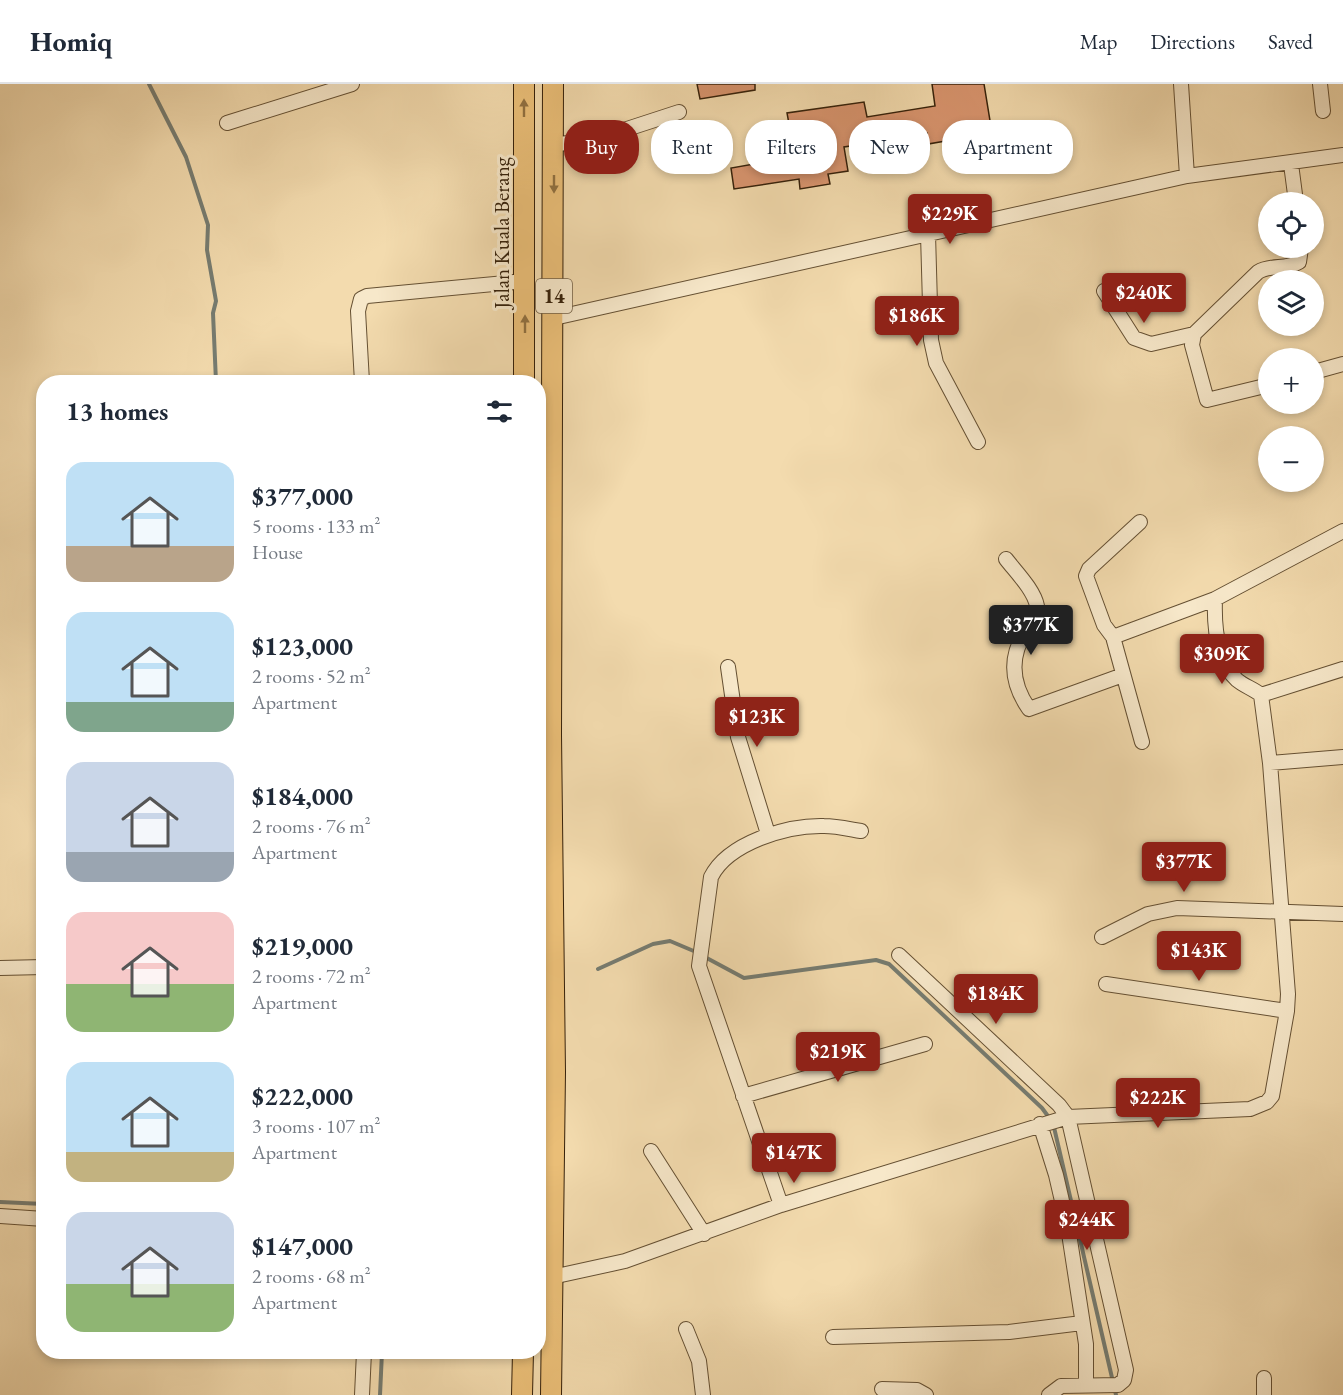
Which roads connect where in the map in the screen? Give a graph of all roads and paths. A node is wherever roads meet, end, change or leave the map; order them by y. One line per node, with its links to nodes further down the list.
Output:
1 (352, 84): 8 (street)
2 (524, 84): 16 (highway, Jalan Kuala Berang / 14, one-way to 2)
3 (553, 84): 9 (highway, 14)
4 (1181, 84): 12 (street)
5 (1320, 84): 6 (street)
6 (1323, 111)
7 (679, 112): 9 (street)
8 (227, 123)
9 (554, 144): 18 (highway, 14, one-way to 18)
10 (1343, 155): 11 (street)
11 (1292, 164): 12 (street); 13 (street)
12 (1187, 176): 14 (street)
13 (1295, 192)
14 (928, 234): 18 (street); 25 (street)
15 (1300, 258): 19 (street)
16 (525, 281): 22 (street); 23 (highway, Jalan Kuala Berang / 14, one-way to 16)
17 (1104, 291): 19 (street)
18 (554, 318): 26 (highway, 14)
19 (1194, 334): 24 (street)
20 (1343, 364): 21 (street)
21 (1324, 369)
22 (362, 375)
23 (524, 375)
24 (1258, 388)
25 (978, 442)
26 (553, 516): 28 (highway); 59 (highway, 14)
27 (1140, 522): 32 (street)
28 (546, 526)
29 (1343, 531): 31 (street)
30 (1006, 559): 35 (street)
31 (1215, 599): 32 (street); 36 (street)
32 (1113, 637): 35 (street)
33 (728, 667): 41 (street)
34 (1343, 669): 36 (street)
35 (1123, 675): 37 (street)
36 (1261, 695): 39 (street)
37 (1142, 742)
38 (1343, 757): 39 (street)
39 (1270, 763): 42 (street)
40 (861, 831): 41 (street)
41 (768, 834): 51 (street)
42 (1281, 913): 43 (street); 44 (street); 49 (street)
43 (1343, 914)
44 (1102, 937)
45 (899, 955): 52 (street)
46 (36, 967): 47 (street)
47 (0, 968)
48 (1106, 984): 49 (street)
49 (1287, 1011): 52 (street)
50 (925, 1044): 51 (street)
51 (743, 1096): 55 (street)
52 (1065, 1118): 53 (street); 66 (street)
53 (1043, 1124): 55 (street); 60 (street)
54 (651, 1151): 58 (street)
55 (780, 1205): 58 (street)
56 (0, 1216): 57 (street)
57 (36, 1218)
58 (704, 1234): 59 (street)
59 (552, 1277): 70 (highway, 14)
60 (1082, 1323): 62 (street); 66 (street)
61 (686, 1329): 71 (street)
62 (833, 1337)
63 (364, 1359): 68 (street)
64 (523, 1359): 69 (highway)
65 (1264, 1378): 74 (street)
66 (1086, 1385): 73 (street)
67 (882, 1389): 72 (street)
68 (362, 1395)
69 (522, 1395)
70 (551, 1395)
71 (703, 1395)
72 (926, 1395)
73 (1049, 1395)
74 (1264, 1395)

